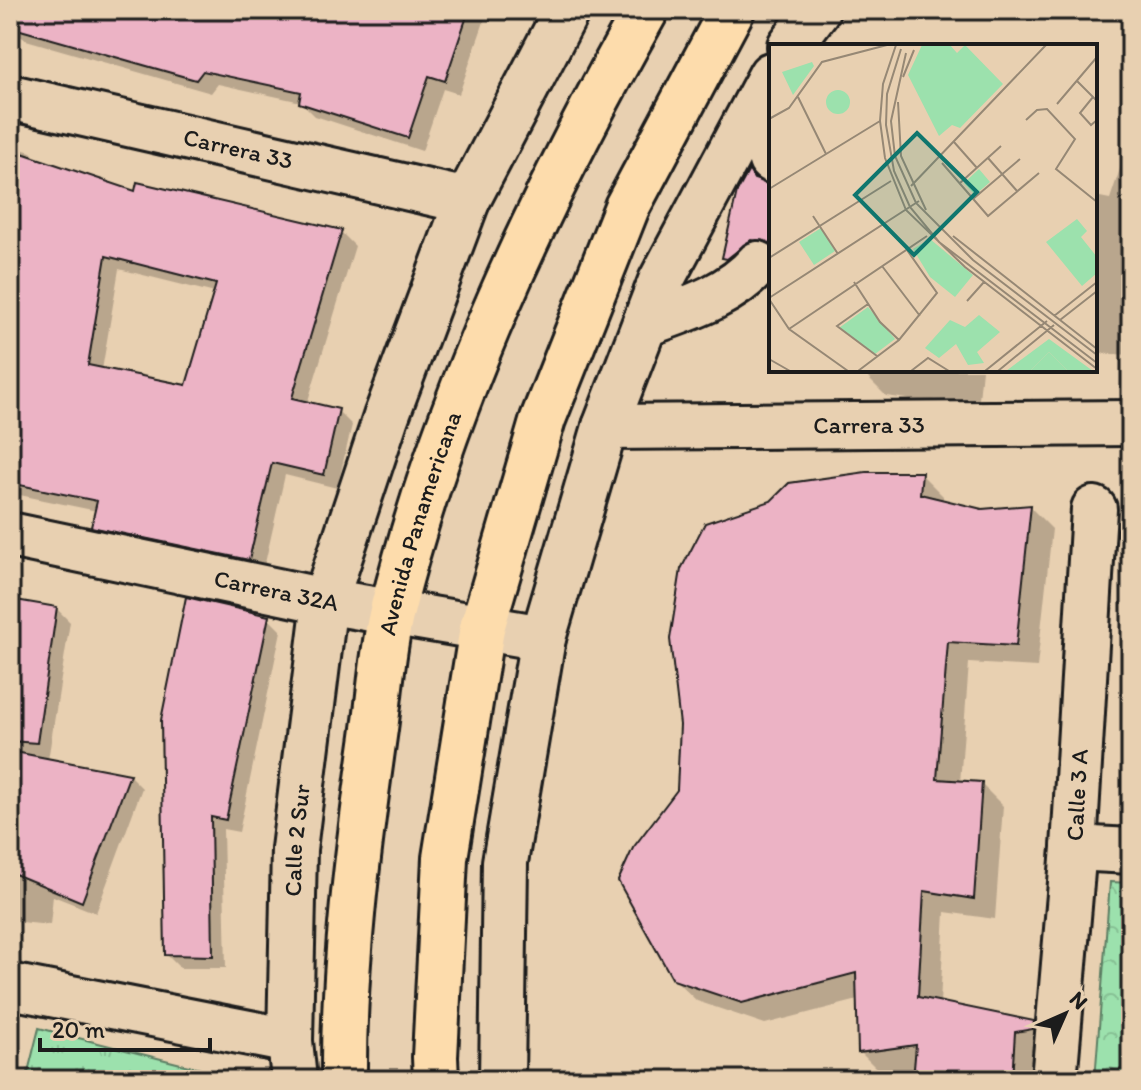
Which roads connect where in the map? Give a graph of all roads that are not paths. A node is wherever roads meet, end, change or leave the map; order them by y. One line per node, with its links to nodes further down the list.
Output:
1 (567, 10): 9 (street, Calle 2 Sur)
2 (646, 10): 17 (main road, Avenida Panamericana)
3 (732, 10): 18 (main road)
4 (817, 10): 5 (street)
5 (792, 44)
6 (763, 90): 8 (street); 11 (street)
7 (10, 97): 9 (street, Carrera 33)
8 (769, 142)
9 (467, 201): 16 (street, Calle 2 Sur)
10 (758, 264): 11 (street)
11 (648, 323): 13 (street)
12 (1131, 423): 13 (street, Carrera 33)
13 (605, 427): 19 (street)
14 (1094, 509): 20 (street, Calle 3 A)
15 (10, 535): 16 (street, Carrera 32A)
16 (325, 601): 17 (street, Carrera 32A); 23 (street, Calle 2 Sur)
17 (392, 612): 18 (street, Carrera 32A); 24 (main road, Avenida Panamericana)
18 (482, 628): 19 (street, Carrera 32A); 25 (main road)
19 (543, 638): 26 (street)
20 (1074, 848): 21 (street); 27 (street, Calle 3 A)
21 (1131, 851)
22 (10, 986): 23 (street)
23 (292, 1060)
24 (344, 1080)
25 (436, 1080)
26 (502, 1080)
27 (1054, 1080)

